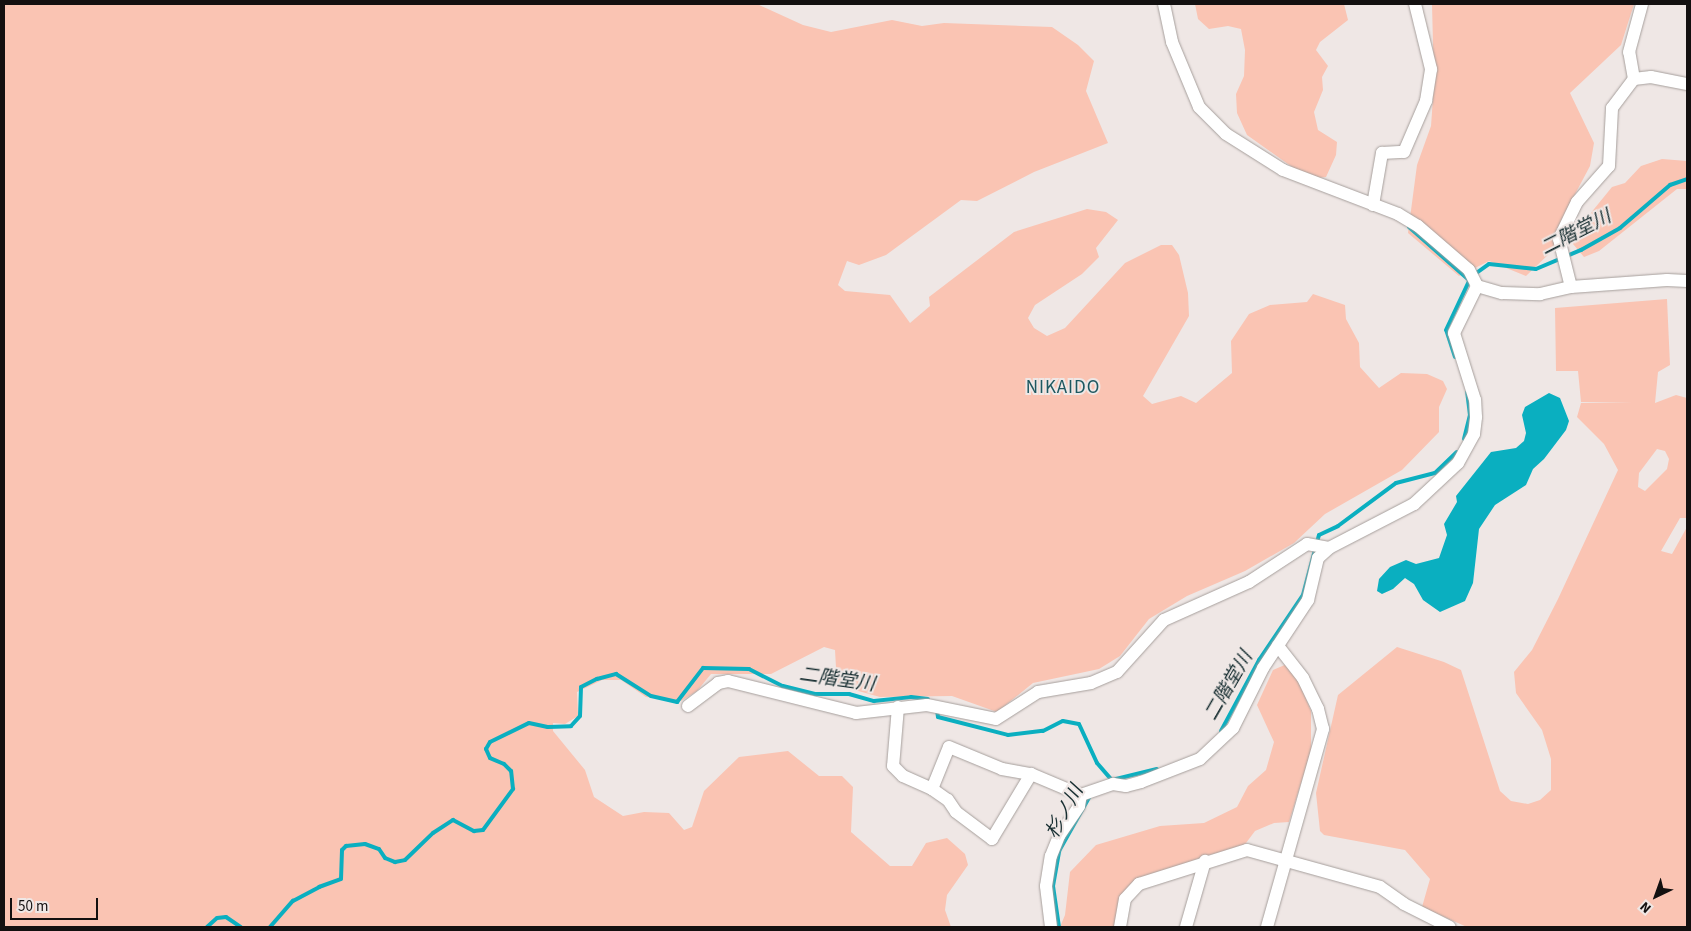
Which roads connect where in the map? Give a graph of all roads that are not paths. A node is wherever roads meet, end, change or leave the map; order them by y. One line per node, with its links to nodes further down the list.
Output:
1 (1164, 4): 6 (street)
2 (1415, 4): 6 (street)
3 (1642, 4): 4 (street)
4 (1634, 79): 5 (street); 9 (street)
5 (1687, 84)
6 (1373, 205): 8 (street)
7 (1687, 281): 9 (street)
8 (1477, 286): 9 (street); 10 (street)
9 (1572, 287)
10 (1329, 548): 11 (street); 13 (street)
11 (1278, 646): 16 (street); 18 (street)
12 (688, 706): 13 (street)
13 (898, 707): 15 (street)
14 (1031, 774): 15 (street); 15 (street); 16 (street)
15 (932, 789)
16 (1088, 793): 19 (street)
17 (1205, 861): 18 (street); 20 (street); 21 (street)
18 (1288, 863): 22 (street); 23 (street)
19 (1051, 927)
20 (1120, 927)
21 (1186, 927)
22 (1267, 927)
23 (1450, 927)

